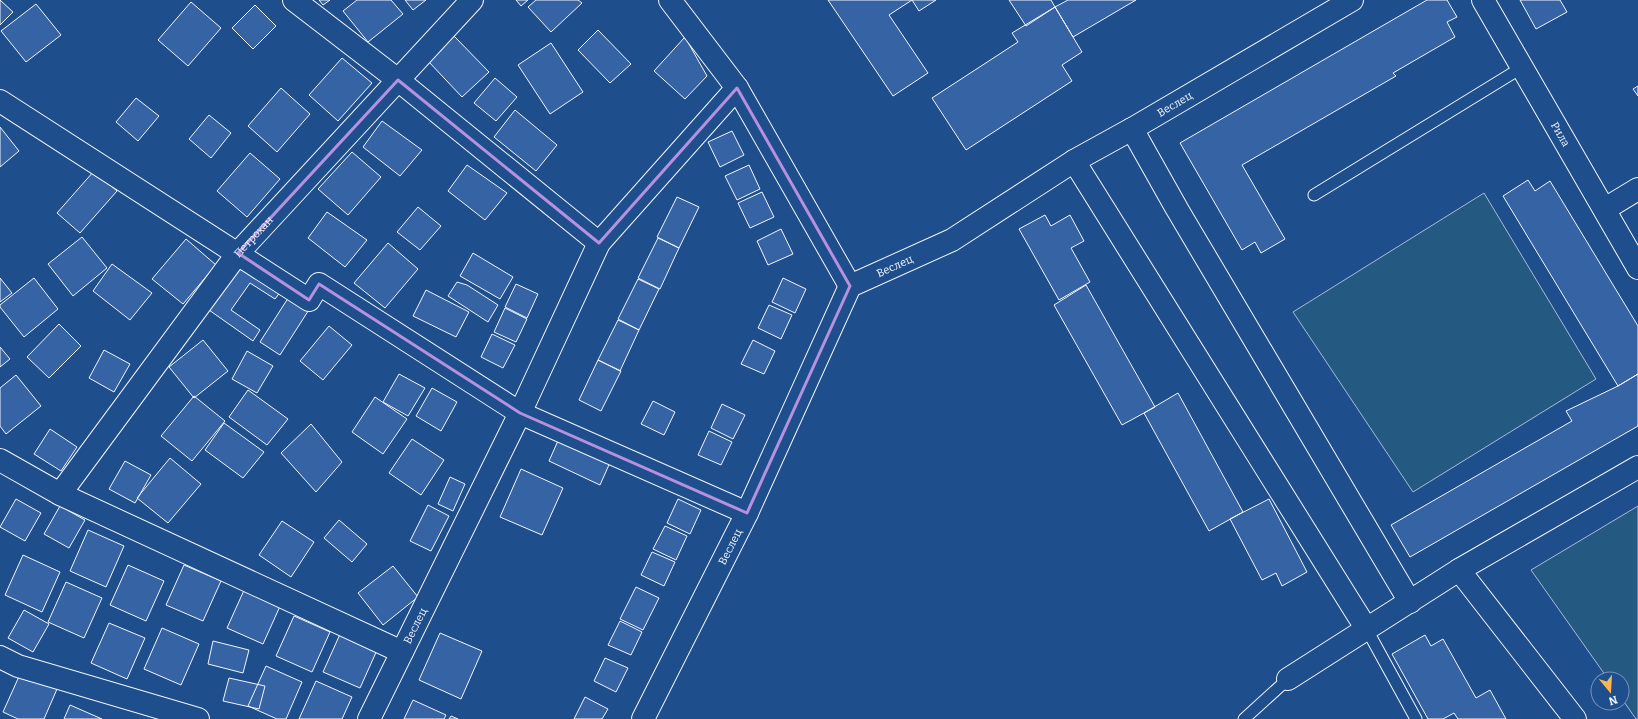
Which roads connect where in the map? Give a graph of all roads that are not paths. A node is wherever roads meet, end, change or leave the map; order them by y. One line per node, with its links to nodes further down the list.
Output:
1 (294, 0): 7 (street)
2 (472, 0): 7 (street, Петрохан)
3 (670, 0): 8 (street)
4 (1352, 0): 10 (street, Веслец)
5 (1483, 0): 6 (street, Рила)
6 (1521, 68): 13 (lane); 14 (street, Рила)
7 (398, 80): 15 (street); 16 (street, Петрохан)
8 (737, 88): 15 (street, Веслец); 18 (street)
9 (0, 101): 16 (street)
10 (1132, 129): 11 (street, Веслец); 25 (street)
11 (1074, 160): 18 (street, Веслец); 26 (street)
12 (1638, 190): 14 (street)
13 (1314, 194)
14 (1605, 209): 17 (street, Рила)
15 (599, 243): 19 (street, Веслец)
16 (238, 253): 19 (street); 22 (street, Петрохан)
17 (1638, 268)
18 (850, 286): 23 (street, Веслец)
19 (520, 413): 23 (street); 27 (street, Веслец)
20 (0, 460): 22 (street)
21 (1638, 467): 24 (street)
22 (60, 494): 27 (street)
23 (747, 513): 32 (street, Веслец)
24 (1459, 570): 25 (street); 35 (street)
25 (1410, 602): 26 (street)
26 (1366, 628): 29 (street); 34 (lane)
27 (402, 652): 31 (street, Веслец)
28 (0, 657): 30 (street)
29 (1288, 680): 33 (lane)
30 (198, 719)
31 (369, 719)
32 (643, 719)
33 (1244, 719)
34 (1416, 719)
35 (1575, 719)

